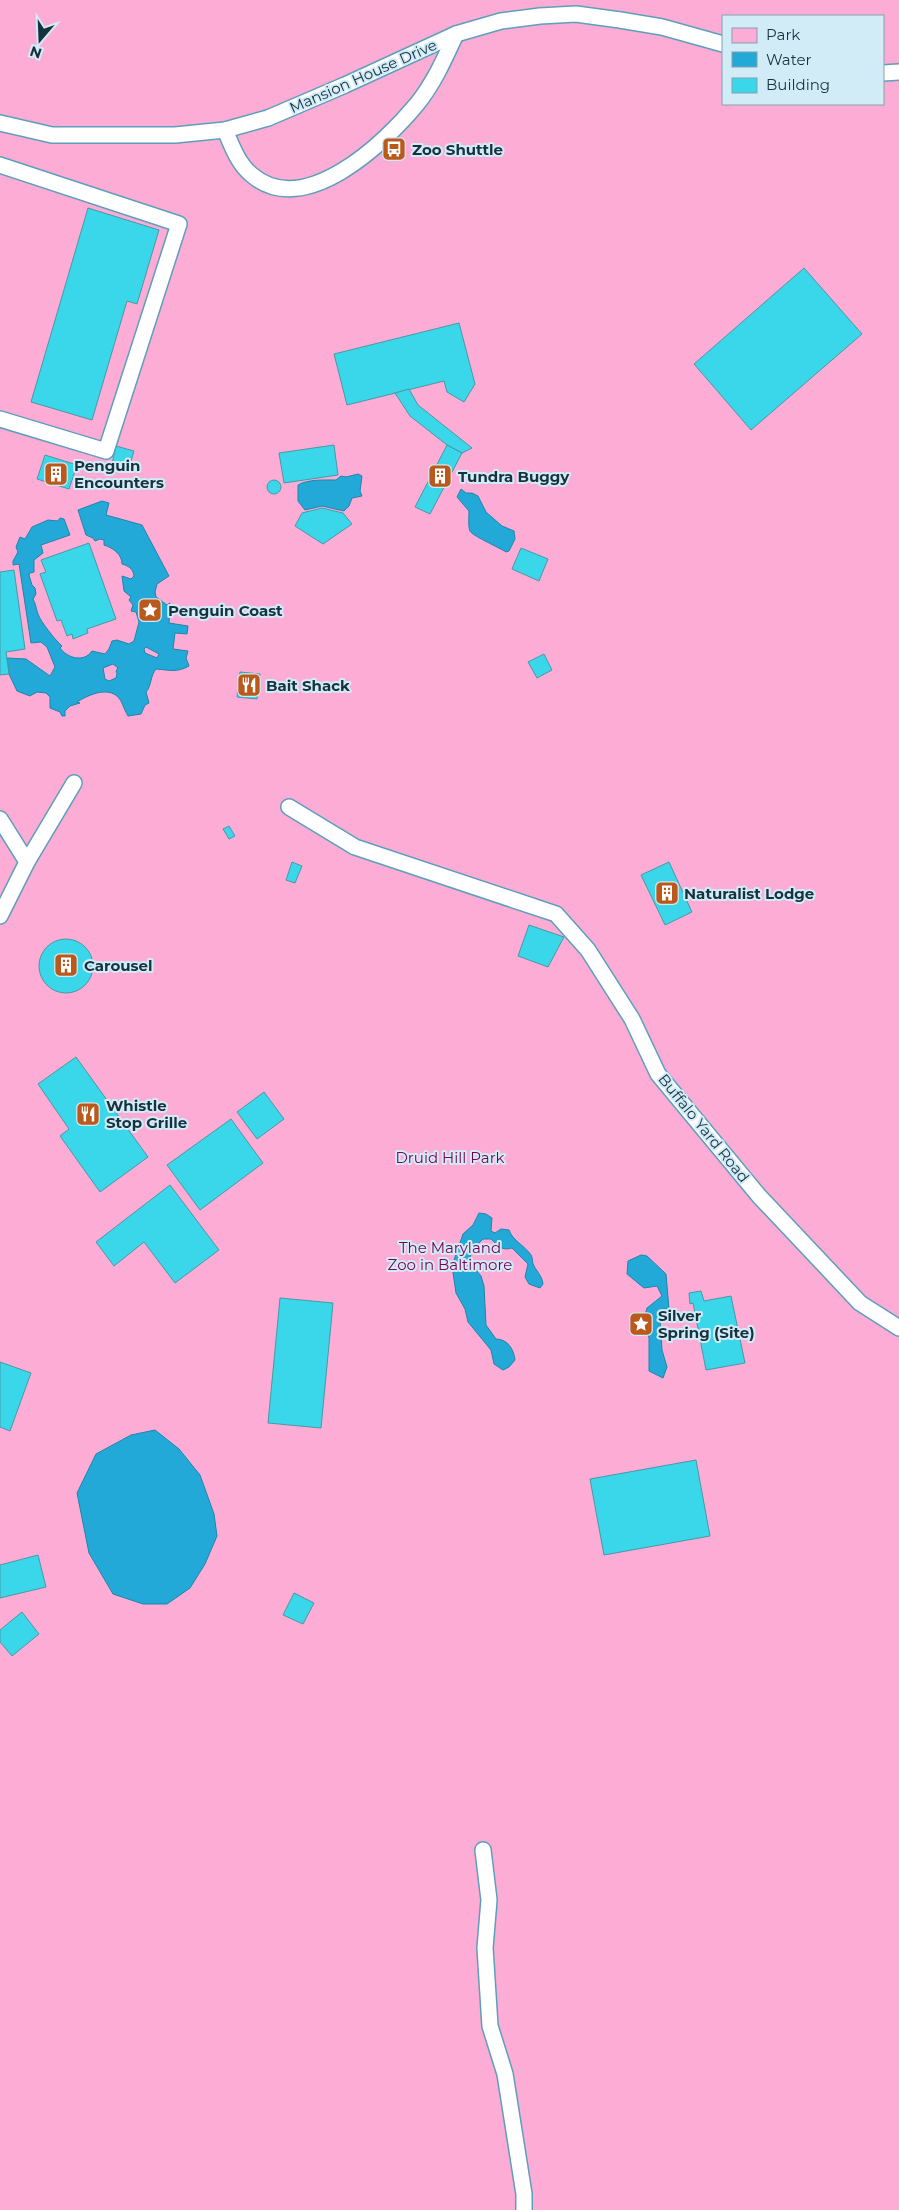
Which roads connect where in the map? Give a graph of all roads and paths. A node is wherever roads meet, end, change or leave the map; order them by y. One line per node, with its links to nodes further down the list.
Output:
1 (456, 34): 2 (lane, Mansion House Drive); 6 (lane, Mansion House Drive); 6 (lane)
2 (722, 44)
3 (899, 72): 4 (lane)
4 (884, 74)
5 (0, 123): 6 (lane, Mansion House Drive)
6 (225, 130)
7 (0, 164): 8 (lane)
8 (0, 419)
9 (74, 783): 12 (lane)
10 (290, 806): 14 (lane, Buffalo Yard Road)
11 (0, 819): 12 (lane)
12 (27, 862): 13 (lane)
13 (0, 916)
14 (899, 1328)
15 (483, 1850): 16 (lane)
16 (524, 2210)

